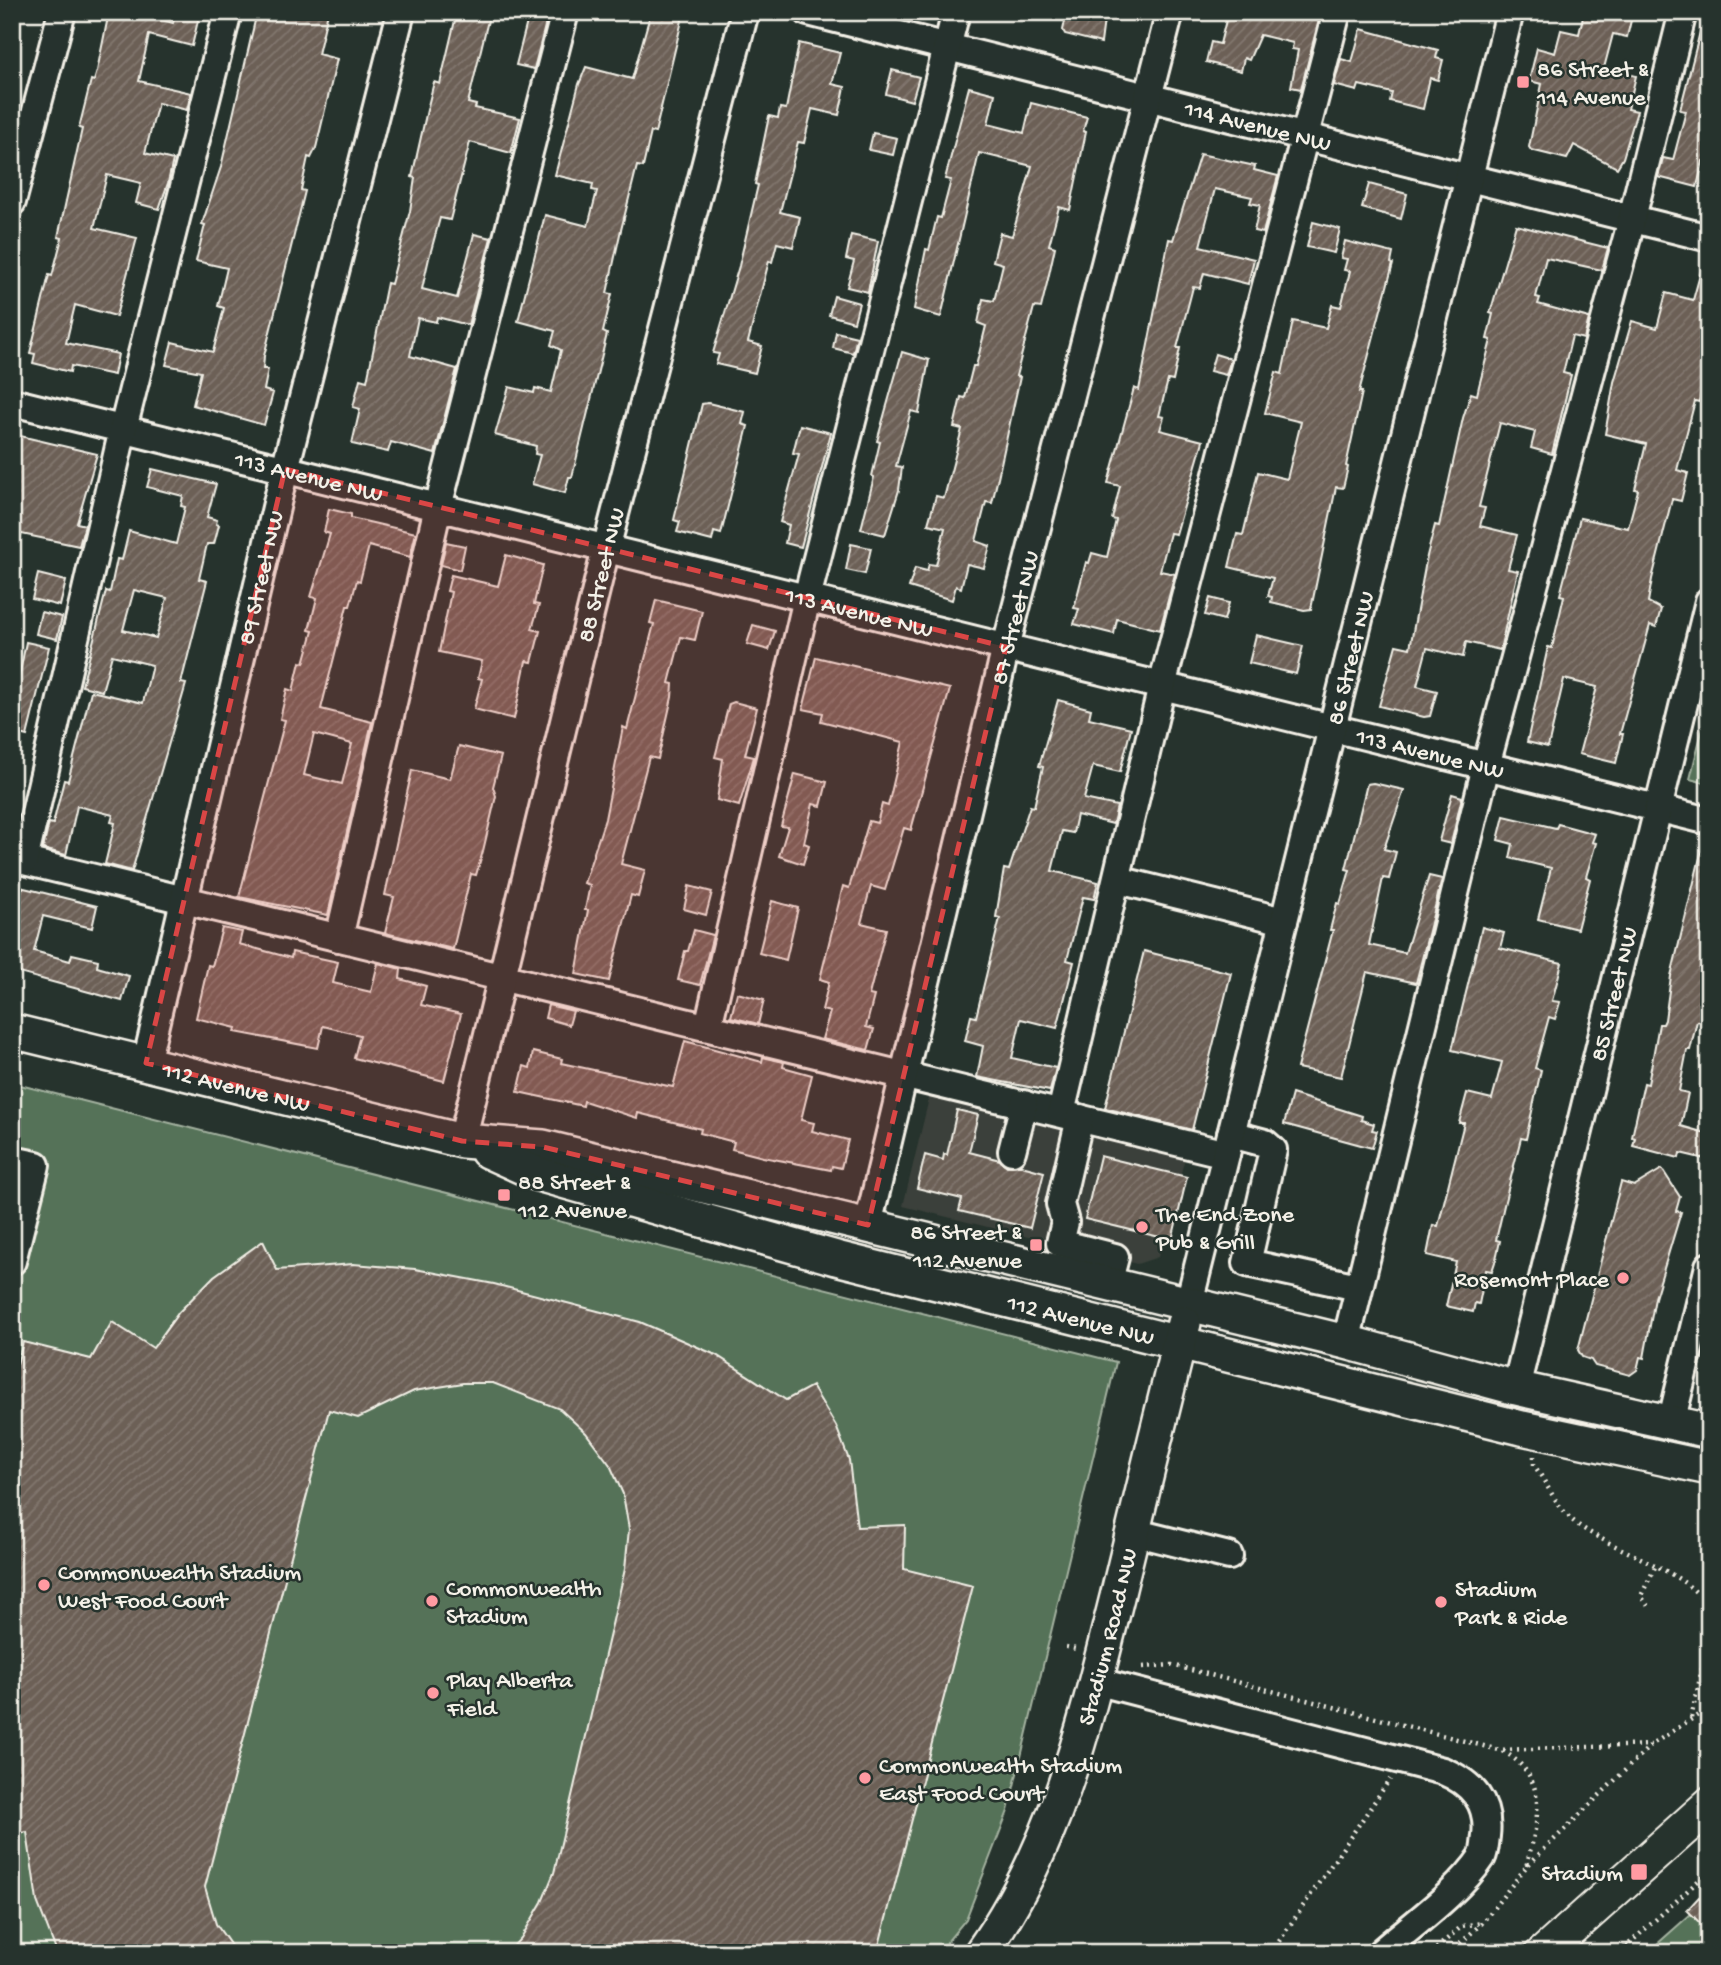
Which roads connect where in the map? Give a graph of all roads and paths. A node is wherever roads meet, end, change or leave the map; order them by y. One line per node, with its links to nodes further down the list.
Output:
1 (62, 12): 16 (street)
2 (228, 12): 20 (street)
3 (401, 12): 21 (street, 89 Street NW)
4 (565, 12): 22 (street)
5 (745, 12): 23 (street, 88 Street NW)
6 (808, 12): 12 (street, 114 Avenue NW)
7 (956, 12): 12 (street)
8 (1170, 12): 13 (street, 87 Street NW)
9 (1337, 12): 14 (street)
10 (1510, 12): 15 (street, 86 Street NW)
11 (1683, 12): 17 (street)
12 (948, 47): 13 (street, 114 Avenue NW); 24 (street)
13 (1149, 97): 14 (street, 114 Avenue NW); 26 (street, 87 Street NW)
14 (1306, 137): 15 (street, 114 Avenue NW); 27 (street)
15 (1469, 178): 17 (street, 114 Avenue NW); 28 (street, 86 Street NW)
16 (12, 202)
17 (1632, 218): 18 (street, 114 Avenue NW); 29 (street)
18 (1709, 237)
19 (12, 402): 20 (street, 113 Avenue NW)
20 (122, 429): 21 (street, 113 Avenue NW); 32 (street)
21 (285, 469): 22 (street, 113 Avenue NW); 34 (street, 89 Street NW)
22 (438, 507): 23 (street, 113 Avenue NW); 36 (street)
23 (606, 549): 24 (street, 113 Avenue NW); 37 (street, 88 Street NW)
24 (807, 598): 26 (street, 113 Avenue NW); 38 (street)
25 (1709, 601): 30 (street, 85 Street NW)
26 (1006, 647): 27 (street, 113 Avenue NW); 41 (street, 87 Street NW)
27 (1162, 686): 28 (street, 113 Avenue NW); 33 (street)
28 (1331, 728): 29 (street, 113 Avenue NW); 35 (street, 86 Street NW)
29 (1486, 766): 30 (street, 113 Avenue NW); 52 (street)
30 (1656, 808): 31 (street, 113 Avenue NW); 56 (street, 85 Street NW)
31 (1709, 821)
32 (18, 859): 34 (street)
33 (1118, 880): 35 (street); 43 (street)
34 (186, 900): 36 (street); 40 (street, 89 Street NW)
35 (1284, 921): 45 (street, 86 Street NW)
36 (339, 937): 37 (street)
37 (504, 977): 38 (street); 44 (street, 88 Street NW)
38 (708, 1027): 41 (street)
39 (12, 1031): 40 (main road, 112 Avenue NW)
40 (146, 1063): 44 (main road, 112 Avenue NW)
41 (905, 1076): 42 (street); 48 (street, 87 Street NW)
42 (1024, 1104): 43 (street); 46 (street)
43 (1071, 1116): 45 (street); 51 (street)
44 (462, 1141): 48 (main road, 112 Avenue NW); 55 (main road, 112 Avenue NW)
45 (1229, 1144): 52 (street); 53 (street, 86 Street NW)
46 (1012, 1151)
47 (12, 1160): 49 (street)
48 (868, 1225): 51 (main road, 112 Avenue NW)
49 (12, 1261)
50 (1709, 1266): 57 (street)
51 (1108, 1284): 53 (main road, 112 Avenue NW)
52 (1359, 1287): 54 (street)
53 (1189, 1303): 54 (main road, 112 Avenue NW); 55 (main road, Stadium Road NW)
54 (1346, 1342): 56 (main road, 112 Avenue NW)
55 (1179, 1343): 60 (main road, 112 Avenue NW); 61 (main road, Stadium Road NW)
56 (1516, 1388): 57 (main road, 112 Avenue NW)
57 (1671, 1423): 58 (main road, 112 Avenue NW)
58 (1709, 1431)
59 (1533, 1448): 63 (path)
60 (1709, 1468)
61 (1133, 1531): 62 (street); 70 (main road, Stadium Road NW)
62 (1229, 1556)
63 (1655, 1567): 64 (path); 65 (path)
64 (1648, 1606)
65 (1709, 1611)
66 (1709, 1639): 73 (path)
67 (1066, 1647): 68 (path)
68 (1076, 1650)
69 (1143, 1667): 72 (path)
70 (1095, 1681): 74 (street); 82 (main road, Stadium Road NW)
71 (1709, 1709): 73 (path)
72 (1375, 1718): 74 (path); 76 (path)
73 (1691, 1718): 75 (path)
74 (1369, 1740): 77 (street)
75 (1650, 1745): 76 (path); 78 (path)
76 (1503, 1750): 78 (path)
77 (1398, 1760): 83 (path); 84 (street)
78 (1525, 1867): 80 (path)
79 (1709, 1871): 81 (path)
80 (1482, 1923): 85 (path); 86 (path)
81 (1626, 1945): 87 (path); 88 (path)
82 (981, 1953)
83 (1271, 1953)
84 (1380, 1953)
85 (1431, 1953)
86 (1450, 1953)
87 (1619, 1953)
88 (1635, 1953)

